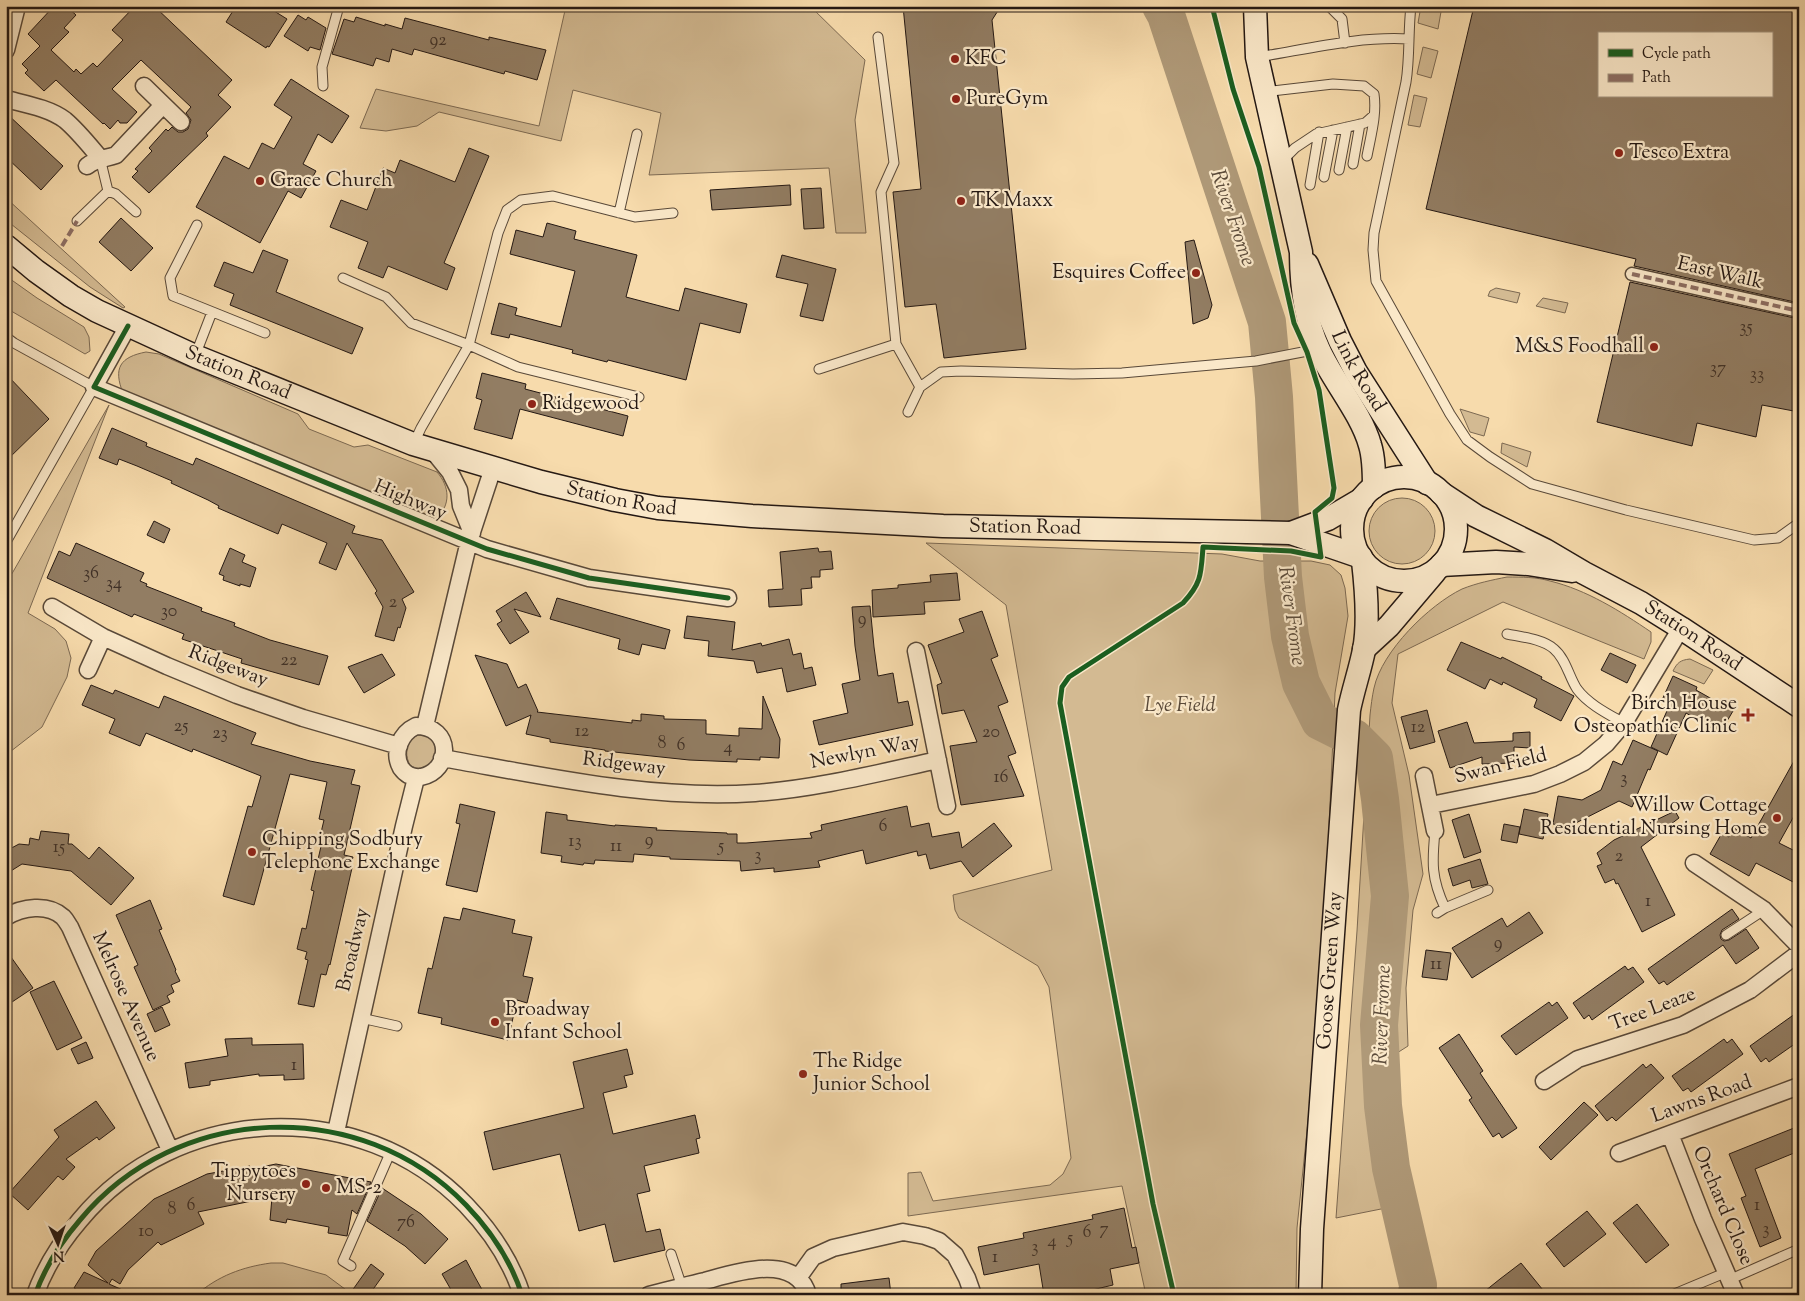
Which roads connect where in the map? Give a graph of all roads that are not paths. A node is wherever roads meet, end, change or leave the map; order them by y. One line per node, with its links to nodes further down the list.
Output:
1 (17, 6): 8 (street)
2 (339, 6): 12 (lane)
3 (1255, 6): 10 (main road, Link Road)
4 (1329, 6): 9 (lane)
5 (1412, 6): 7 (lane)
6 (878, 37): 45 (lane)
7 (1409, 39): 9 (lane); 58 (lane)
8 (7, 42)
9 (1345, 43): 10 (lane)
10 (1257, 57): 13 (main road, Link Road)
11 (144, 86): 15 (street)
12 (323, 86)
13 (1264, 92): 16 (lane); 25 (main road, Link Road)
14 (6, 99): 24 (street)
15 (163, 105): 17 (street); 24 (street)
16 (1374, 115): 18 (lane); 23 (lane)
17 (181, 122)
18 (1360, 124): 19 (lane); 26 (lane)
19 (1347, 127): 20 (lane); 27 (lane)
20 (1333, 130): 21 (lane); 28 (lane)
21 (1319, 132): 25 (lane); 29 (lane)
22 (637, 134): 32 (lane)
23 (1367, 156)
24 (93, 162): 30 (lane)
25 (1282, 162): 37 (main road, Link Road)
26 (1353, 164)
27 (1339, 170)
28 (1324, 177)
29 (1310, 185)
30 (108, 191): 31 (lane); 34 (lane)
31 (136, 212)
32 (619, 212): 33 (lane); 46 (lane)
33 (673, 213)
34 (77, 221)
35 (197, 225): 41 (lane)
36 (6, 246): 42 (main road, Station Road)
37 (1301, 252): 47 (main road, Link Road); 56 (main road, Link Road)
38 (1632, 274): 40 (street, East Walk)
39 (343, 278): 46 (lane)
40 (1799, 311)
41 (212, 312): 43 (lane); 48 (lane)
42 (128, 326): 48 (main road, Station Road); 50 (street)
43 (265, 333)
44 (6, 337): 50 (lane)
45 (896, 344): 49 (lane); 51 (lane)
46 (468, 345): 52 (lane); 54 (lane)
47 (1318, 348): 51 (lane); 57 (main road, Link Road)
48 (195, 356): 54 (main road, Station Road)
49 (820, 369)
50 (94, 387): 60 (street, Highway); 61 (lane)
51 (920, 387): 53 (lane)
52 (639, 397)
53 (908, 412)
54 (423, 448): 55 (main road, Station Road); 60 (street)
55 (493, 468): 59 (main road, Station Road); 60 (street)
56 (1434, 488): 57 (main road); 63 (main road); 64 (main road, Station Road)
57 (1368, 493): 59 (main road, Station Road); 62 (main road)
58 (1799, 523)
59 (1292, 533): 62 (main road, Station Road)
60 (471, 537): 65 (street, Highway); 75 (street)
61 (6, 542)
62 (1362, 559): 63 (main road); 70 (main road, Goose Green Way)
63 (1439, 567): 64 (main road, Station Road); 70 (main road)
64 (1584, 573): 67 (main road, Station Road)
65 (728, 598)
66 (52, 607): 69 (street, Ridgeway)
67 (1681, 628): 73 (main road, Station Road); 74 (street, Swan Field)
68 (1507, 634): 74 (lane)
69 (103, 637): 72 (street); 76 (street, Ridgeway)
70 (1364, 649): 114 (main road, Goose Green Way)
71 (916, 651): 78 (street, Newlyn Way)
72 (88, 670)
73 (1799, 706)
74 (1624, 723): 82 (street, Swan Field)
75 (426, 726): 76 (street); 77 (street)
76 (399, 746): 80 (street)
77 (442, 758): 80 (street); 81 (street, Ridgeway)
78 (938, 760): 81 (street, Newlyn Way); 83 (street, Newlyn Way)
79 (1424, 776): 82 (street, Swan Field)
80 (416, 778): 94 (street, Broadway)
81 (801, 787)
82 (1431, 805): 84 (street, Swan Field)
83 (947, 806)
84 (1435, 831): 87 (lane, Swan Field)
85 (1694, 863): 88 (street)
86 (1488, 890): 87 (lane)
87 (1445, 908): 89 (lane)
88 (1764, 910): 91 (lane); 92 (street)
89 (1436, 914)
90 (6, 917): 100 (street, Melrose Avenue)
91 (1726, 934)
92 (1799, 946)
93 (1799, 953): 96 (street, Tree Leaze)
94 (361, 1018): 95 (lane); 98 (street, Broadway)
95 (398, 1026)
96 (1544, 1081)
97 (1799, 1086): 99 (street, Lawns Road)
98 (336, 1132): 100 (street); 101 (street)
99 (1670, 1134): 102 (street, Lawns Road); 107 (street, Orchard Close)
100 (170, 1150): 109 (street)
101 (391, 1151): 105 (lane); 110 (street)
102 (1619, 1152)
103 (1799, 1249): 107 (lane)
104 (671, 1254): 108 (lane)
105 (351, 1266)
106 (798, 1278): 108 (street); 112 (street); 113 (street)
107 (1731, 1282): 115 (lane)
108 (682, 1287): 111 (street)
109 (35, 1295)
110 (522, 1295)
111 (649, 1295)
112 (808, 1295)
113 (973, 1295)
114 (1310, 1295)
115 (1672, 1295)

